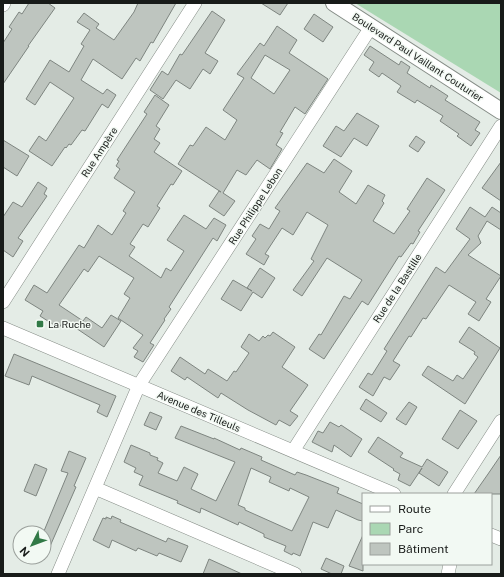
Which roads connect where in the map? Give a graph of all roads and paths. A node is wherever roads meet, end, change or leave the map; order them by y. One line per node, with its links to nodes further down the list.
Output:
1 (195, 3): 6 (street, Rue Ampère)
2 (334, 3): 3 (street, Boulevard Paul Vaillant Couturier)
3 (372, 27): 4 (street, Boulevard Paul Vaillant Couturier); 8 (street, Rue Philippe Lebon)
4 (501, 111)
5 (501, 126): 10 (street, Rue de la Bastille)
6 (3, 302)
7 (3, 328): 8 (street, Avenue des Tilleuls)
8 (139, 385): 10 (street, Avenue des Tilleuls); 11 (street, Rue Philippe Lebon)
9 (501, 421): 13 (street)
10 (293, 451): 12 (street, Avenue des Tilleuls)
11 (95, 488): 14 (street, Rue Philippe Lebon); 15 (street)
12 (392, 493)
13 (455, 493)
14 (58, 574)
15 (295, 574)

